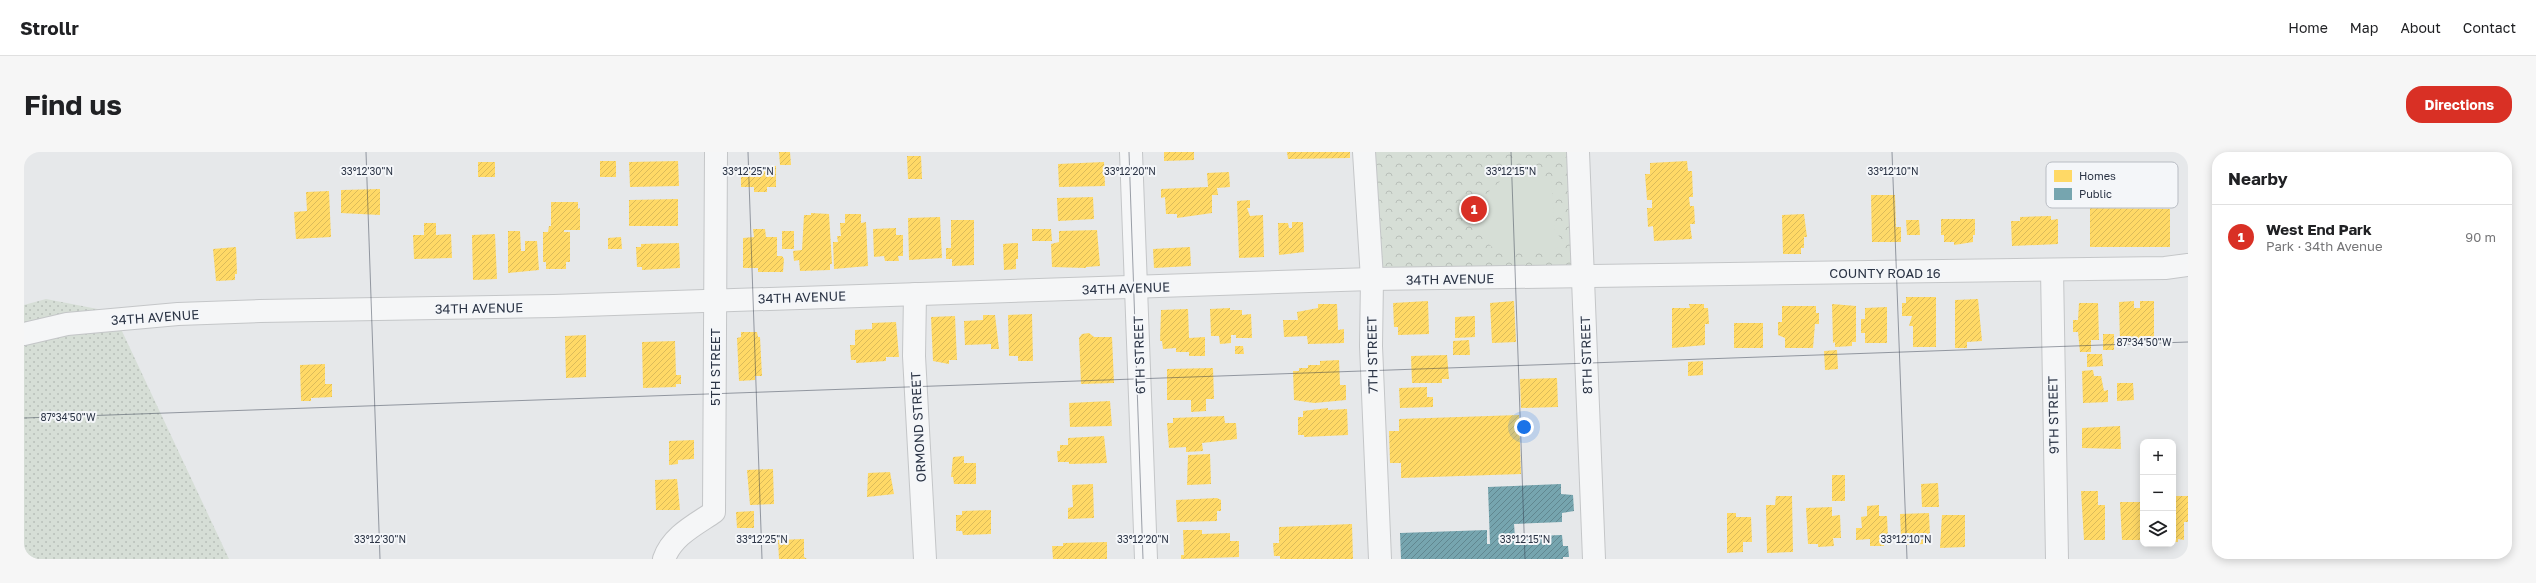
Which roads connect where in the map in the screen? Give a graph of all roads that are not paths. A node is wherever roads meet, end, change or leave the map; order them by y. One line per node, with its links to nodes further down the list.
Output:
1 (716, 152): 11 (street, 5TH STREET)
2 (1131, 152): 9 (street, 6TH STREET)
3 (1364, 152): 8 (street, 7TH STREET)
4 (1578, 152): 7 (street, 8TH STREET)
5 (2188, 265): 6 (street, COUNTY ROAD 16)
6 (2052, 270): 7 (street, COUNTY ROAD 16); 18 (street, 9TH STREET)
7 (1582, 277): 8 (street, 34TH AVENUE); 17 (street, 8TH STREET)
8 (1372, 279): 9 (street, 34TH AVENUE); 16 (street, 7TH STREET)
9 (1137, 288): 10 (street, 34TH AVENUE); 15 (street, 6TH STREET)
10 (915, 294): 11 (street, 34TH AVENUE); 14 (street, ORMOND STREET)
11 (715, 301): 12 (street, 34TH AVENUE); 13 (street, 5TH STREET)
12 (24, 334)
13 (664, 559)
14 (925, 559)
15 (1146, 559)
16 (1380, 559)
17 (1594, 559)
18 (2057, 559)

